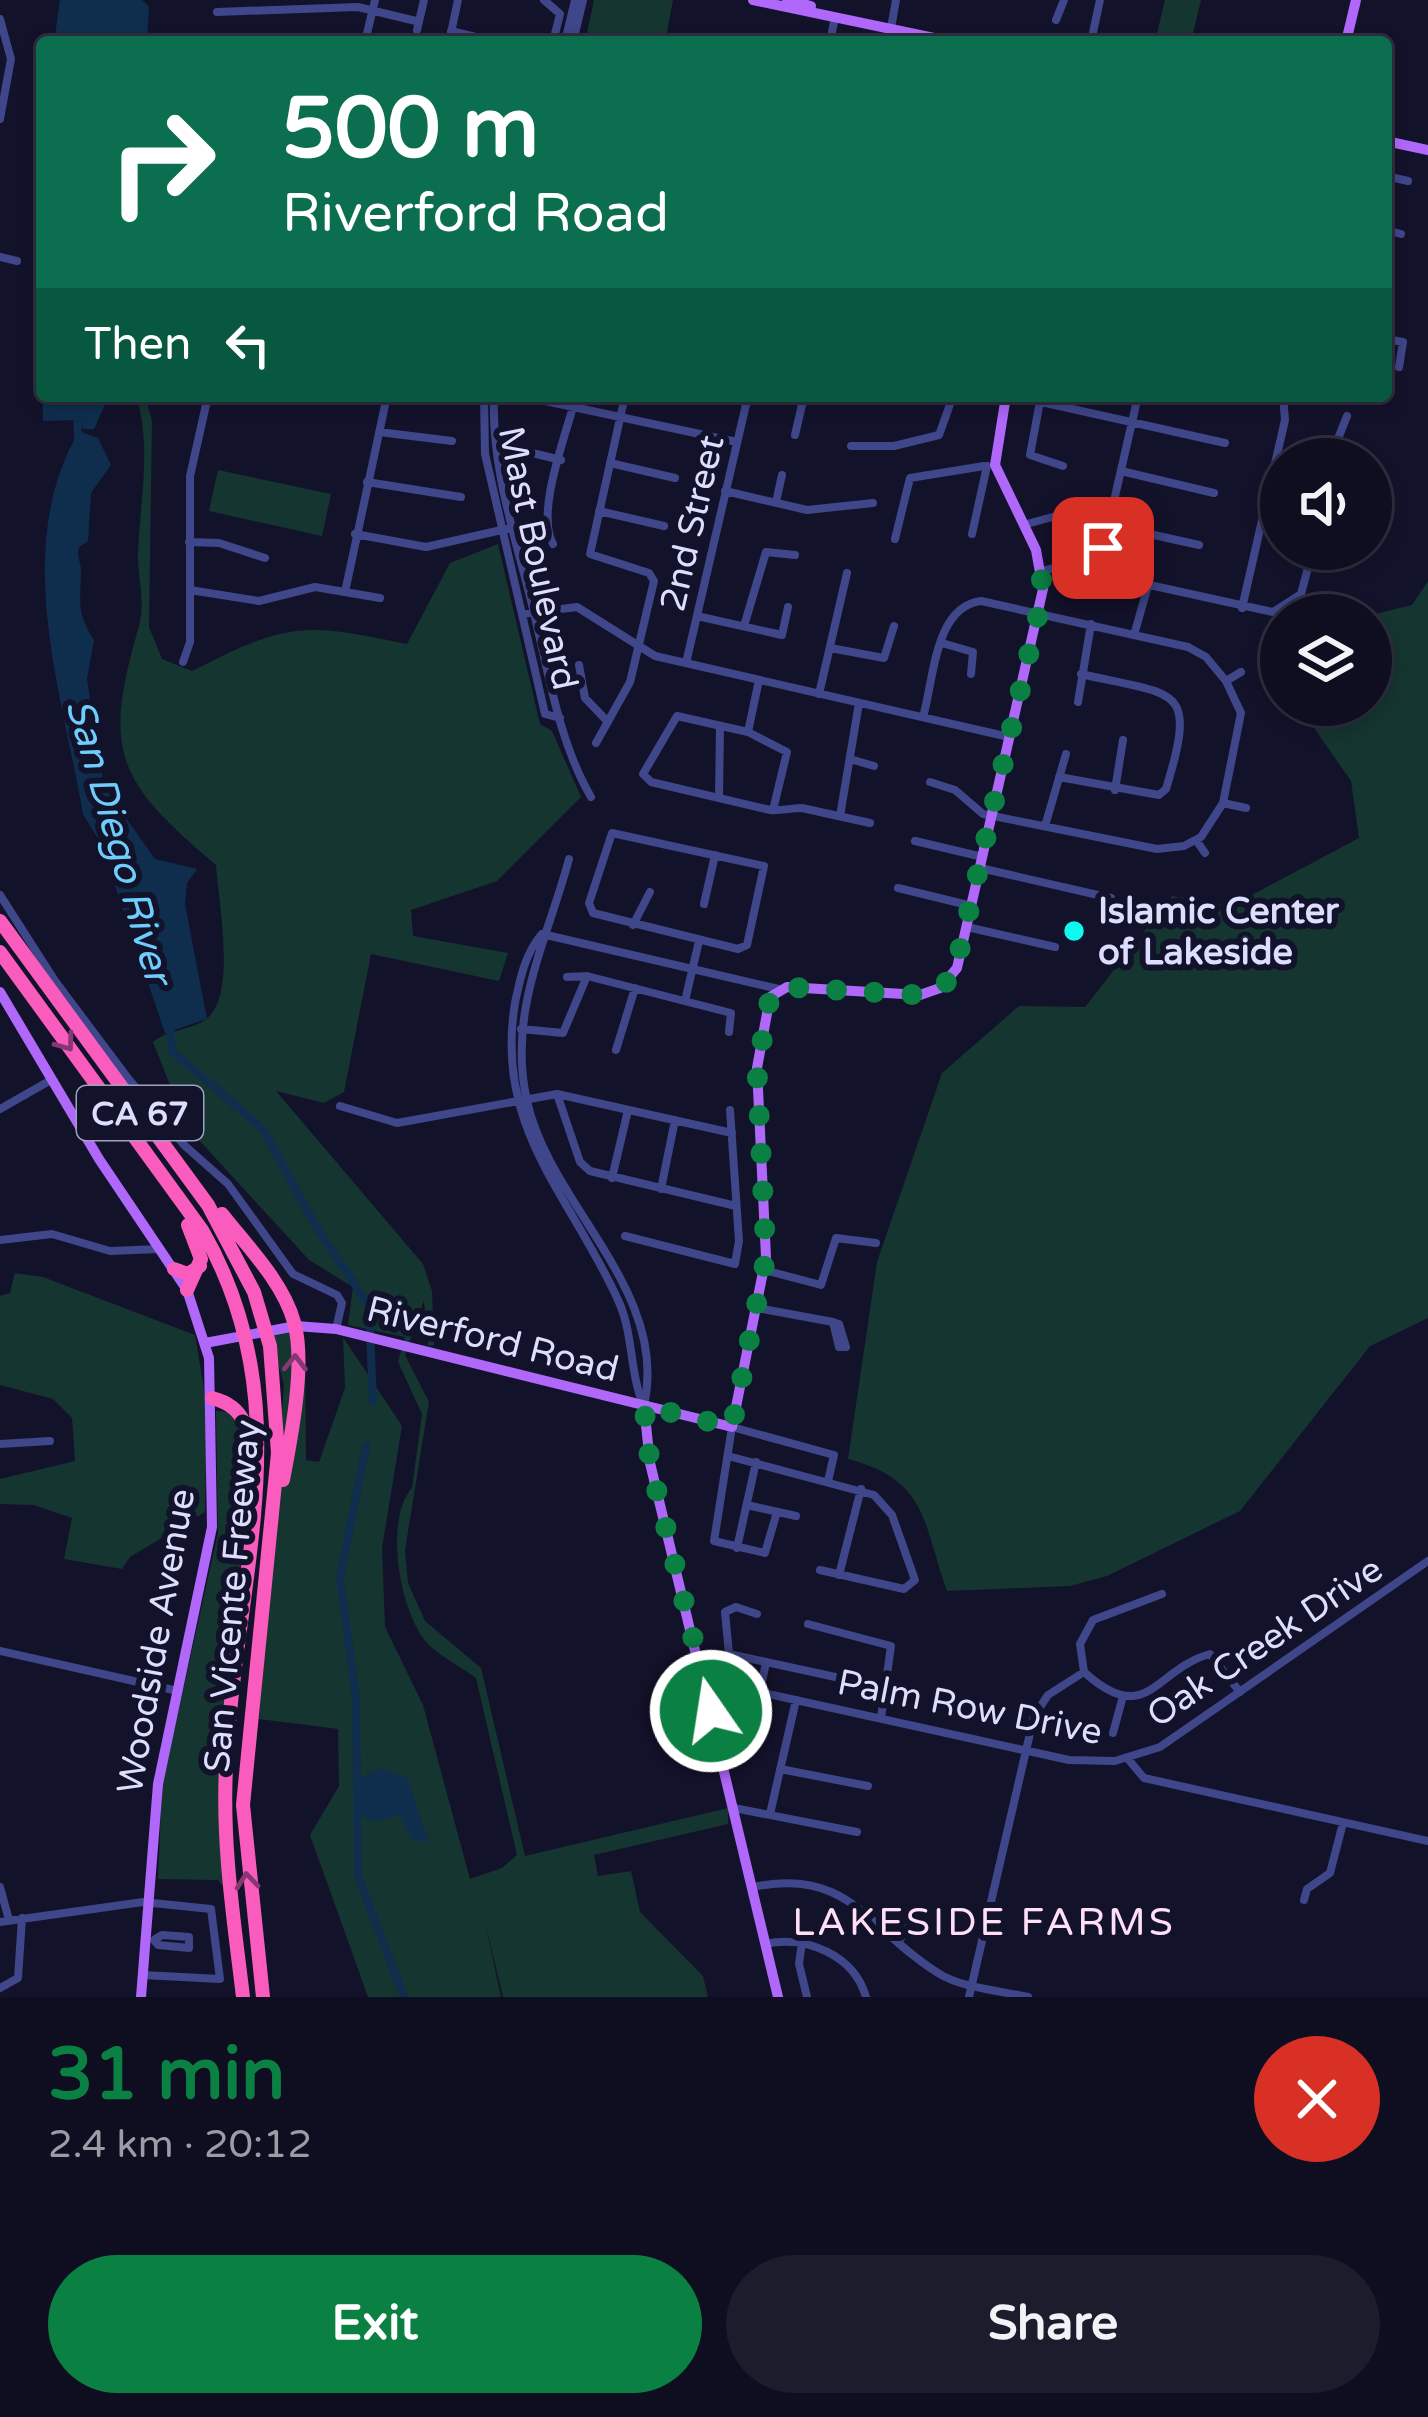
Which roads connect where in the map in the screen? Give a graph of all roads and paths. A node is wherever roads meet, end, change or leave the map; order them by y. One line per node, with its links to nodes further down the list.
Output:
1 (424, 0): 11 (street)
2 (458, 0): 17 (street)
3 (544, 0): 21 (street)
4 (579, 0): 22 (street)
5 (753, 0): 13 (main road)
6 (787, 0): 13 (main road)
7 (896, 0): 16 (street)
8 (1064, 0): 15 (street)
9 (1100, 0): 25 (street)
10 (1356, 0): 26 (main road)
11 (374, 5): 12 (street); 18 (street)
12 (217, 12)
13 (836, 15): 16 (main road); 23 (street)
14 (0, 19): 27 (street)
15 (1055, 20)
16 (891, 28): 24 (main road)
17 (451, 31): 19 (street); 20 (street)
18 (366, 36)
19 (450, 36)
20 (472, 36)
21 (554, 36)
22 (570, 36)
23 (831, 36)
24 (919, 36)
25 (1092, 36)
26 (1347, 36)
27 (1, 108): 28 (street)
28 (0, 119)
29 (1392, 142): 30 (main road)
30 (1428, 150)
31 (1392, 177): 32 (street)
32 (1408, 181)
33 (1392, 232): 34 (street)
34 (1401, 234)
35 (0, 257): 36 (street)
36 (17, 261)
37 (1392, 340): 38 (street)
38 (1399, 367)
39 (207, 402): 87 (street)
40 (386, 402): 57 (street)
41 (484, 402): 83 (street, Mast Boulevard)
42 (494, 402): 83 (street, Mast Boulevard)
43 (575, 402): 65 (street)
44 (581, 402): 54 (street)
45 (624, 402): 54 (street)
46 (747, 402): 61 (street, 2nd Street)
47 (803, 402): 58 (street)
48 (950, 402): 63 (street)
49 (1008, 402): 67 (main road)
50 (1039, 402): 68 (street)
51 (1052, 402): 56 (street)
52 (1137, 402): 56 (street)
53 (1284, 402): 101 (street)
54 (621, 415): 61 (street); 66 (street)
55 (1347, 416): 59 (street)
56 (1132, 422): 62 (street); 69 (street)
57 (379, 432): 60 (street); 72 (street)
58 (795, 435)
59 (1338, 438)
60 (452, 441)
61 (737, 442): 73 (street, 2nd Street)
62 (1225, 443)
63 (851, 446)
64 (528, 452): 65 (street)
65 (561, 460): 88 (street)
66 (610, 463): 71 (street); 78 (street)
67 (990, 466): 82 (main road); 85 (street); 86 (street)
68 (1063, 466)
69 (1121, 471): 74 (street); 80 (street)
70 (782, 475): 76 (street)
71 (674, 478)
72 (367, 482): 75 (street); 84 (street)
73 (725, 491): 76 (street); 105 (street, 2nd Street)
74 (1214, 493)
75 (461, 497)
76 (776, 503): 77 (street)
77 (873, 503)
78 (599, 511): 81 (street); 111 (street)
79 (1056, 516): 82 (street)
80 (1109, 525): 89 (street); 95 (street)
81 (664, 526)
82 (1022, 526): 93 (main road)
83 (508, 529): 84 (street); 102 (street, Mast Boulevard); 103 (street, Mast Boulevard)
84 (355, 534): 98 (street)
85 (972, 534)
86 (895, 538)
87 (190, 542): 91 (street); 97 (street)
88 (554, 544)
89 (1199, 545)
90 (795, 555): 107 (street)
91 (265, 558)
92 (1308, 570): 101 (street)
93 (1042, 571): 95 (street); 104 (main road)
94 (847, 573): 112 (street)
95 (1097, 574): 96 (street)
96 (1148, 586): 101 (street); 109 (street)
97 (190, 590): 98 (street); 113 (street)
98 (345, 592): 99 (street)
99 (380, 598)
100 (788, 608): 107 (street)
101 (1242, 608)
102 (534, 612): 103 (street); 111 (street); 125 (street, Mast Boulevard)
103 (522, 614): 125 (street, Mast Boulevard)
104 (1039, 614): 106 (street); 110 (street); 129 (main road)
105 (697, 616): 107 (street); 114 (street, 2nd Street)
106 (1091, 624): 109 (street); 118 (street)
107 (744, 626)
108 (894, 626): 112 (street)
109 (1135, 635): 120 (street)
110 (942, 644): 117 (street); 124 (street)
111 (638, 646): 114 (street); 126 (street)
112 (830, 647): 121 (street)
113 (183, 662)
114 (686, 663): 119 (street)
115 (579, 665): 126 (street)
116 (1241, 672): 120 (street)
117 (971, 674)
118 (1082, 674): 122 (street); 137 (street)
119 (759, 680): 121 (street); 128 (street)
120 (1226, 682): 140 (street)
121 (819, 694): 123 (street)
122 (1078, 701)
123 (859, 703): 124 (street); 133 (street)
124 (923, 717): 129 (street)
125 (560, 718): 138 (street, Mast Boulevard)
126 (608, 722): 131 (street)
127 (720, 726): 128 (street); 139 (street); 139 (street)
128 (748, 732): 142 (street)
129 (1011, 737): 144 (main road)
130 (1123, 740): 137 (street)
131 (596, 742)
132 (1066, 754): 135 (street)
133 (850, 759): 134 (street); 143 (street)
134 (874, 766)
135 (1059, 777): 137 (street); 146 (street)
136 (930, 782): 144 (street)
137 (1115, 790)
138 (591, 797)
139 (718, 798): 142 (street)
140 (1223, 803): 141 (street); 147 (street)
141 (1246, 808)
142 (773, 810): 143 (street)
143 (840, 816): 145 (street)
144 (992, 816): 146 (street); 152 (main road)
145 (870, 824)
146 (1045, 826): 147 (street)
147 (1196, 840): 149 (street)
148 (915, 841): 152 (street)
149 (1205, 854)
150 (715, 855): 157 (street); 160 (street); 163 (street)
151 (569, 859): 162 (street)
152 (982, 862): 156 (street); 158 (main road)
153 (898, 888): 158 (street)
154 (650, 892): 160 (street)
155 (0, 895): 201 (street)
156 (1111, 898)
157 (704, 904)
158 (972, 906): 161 (main road)
159 (0, 921): 186 (highway, San Vicente Freeway / CA 67)
160 (633, 926): 163 (street)
161 (967, 927): 164 (street); 170 (main road)
162 (542, 934): 166 (street); 173 (street); 178 (street)
163 (699, 940): 166 (street)
164 (1054, 947)
165 (0, 952): 185 (highway, San Vicente Freeway / CA 67, one-way to 185)
166 (690, 970): 170 (street); 172 (street)
167 (587, 976): 168 (street); 169 (street); 173 (street)
168 (567, 977)
169 (634, 988): 172 (street); 175 (street)
170 (779, 988): 196 (main road)
171 (0, 992): 176 (main road, Woodside Avenue)
172 (686, 1001): 174 (street)
173 (521, 1029): 178 (street)
174 (729, 1033)
175 (616, 1050)
176 (51, 1080): 180 (street); 193 (main road, Woodside Avenue)
177 (557, 1094): 178 (street); 181 (street); 187 (street)
178 (522, 1099): 179 (street); 204 (street)
179 (340, 1106)
180 (0, 1108)
181 (628, 1110): 183 (street); 187 (street)
182 (730, 1110): 184 (street)
183 (676, 1120): 184 (street); 188 (street)
184 (731, 1133): 189 (street)
185 (133, 1134): 194 (highway); 220 (highway, San Vicente Freeway / CA 67)
186 (179, 1164): 200 (highway); 217 (highway, San Vicente Freeway / CA 67)
187 (612, 1178): 188 (street)
188 (661, 1189): 189 (street)
189 (736, 1206): 190 (street)
190 (625, 1236)
191 (0, 1240): 193 (street)
192 (876, 1243): 196 (street)
193 (160, 1249): 195 (main road, Woodside Avenue)
194 (200, 1266): 195 (highway); 197 (highway)
195 (173, 1269): 197 (main road, Woodside Avenue)
196 (764, 1270): 198 (main road)
197 (187, 1290): 202 (main road, Woodside Avenue)
198 (757, 1308): 199 (street); 205 (main road)
199 (833, 1322)
200 (296, 1326): 201 (main road, Riverford Road); 202 (main road, Riverford Road); 217 (highway, one-way to 200)
201 (341, 1331): 204 (main road, Riverford Road)
202 (206, 1342): 203 (main road, Woodside Avenue)
203 (212, 1398): 220 (highway); 229 (main road, Woodside Avenue)
204 (644, 1406): 205 (main road, Riverford Road); 227 (main road)
205 (732, 1427): 208 (street); 210 (street, Riverford Road)
206 (50, 1441): 207 (street)
207 (0, 1444)
208 (728, 1456): 209 (street); 215 (street)
209 (756, 1462): 210 (street); 212 (street)
210 (828, 1482): 211 (street)
211 (861, 1489): 219 (street); 219 (street)
212 (747, 1505): 213 (street); 215 (street)
213 (777, 1512): 214 (street); 215 (street)
214 (796, 1516)
215 (737, 1549)
216 (1428, 1561): 231 (street, Oak Creek Drive)
217 (266, 1562): 260 (highway, San Vicente Freeway / CA 67, one-way to 217)
218 (820, 1570): 219 (street)
219 (838, 1575)
220 (244, 1591): 259 (highway, San Vicente Freeway / CA 67)
221 (1162, 1594): 226 (street)
222 (757, 1614): 225 (street)
223 (808, 1624): 228 (street)
224 (0, 1651): 229 (street)
225 (766, 1662): 228 (street); 230 (street)
226 (1084, 1672): 232 (street); 236 (street)
227 (704, 1681): 230 (street, Palm Row Drive); 240 (main road)
228 (886, 1688): 234 (street)
229 (178, 1691): 248 (main road, Woodside Avenue)
230 (760, 1692): 233 (street, Palm Row Drive)
231 (1240, 1692): 232 (street); 237 (street, Oak Creek Drive)
232 (1124, 1696): 235 (street)
233 (796, 1700): 234 (street, Palm Row Drive); 238 (street)
234 (881, 1719): 236 (street, Palm Row Drive)
235 (1113, 1733)
236 (1025, 1750): 237 (street, Palm Row Drive); 256 (street)
237 (1128, 1759): 242 (street, Palm Row Drive)
238 (779, 1769): 239 (street); 241 (street)
239 (868, 1786)
240 (734, 1808): 241 (street); 246 (main road)
241 (770, 1814): 243 (street)
242 (1343, 1823): 244 (street, Palm Row Drive); 247 (street)
243 (857, 1832)
244 (1428, 1841)
245 (0, 1887): 251 (street)
246 (753, 1887): 252 (street); 254 (main road)
247 (1304, 1900)
248 (148, 1904): 250 (street); 255 (main road, Woodside Avenue); 255 (street)
249 (919, 1911): 252 (street)
250 (22, 1918): 251 (street); 257 (street)
251 (4, 1921)
252 (899, 1941): 256 (street)
253 (802, 1942): 254 (street); 262 (street); 263 (street)
254 (765, 1943): 261 (main road)
255 (143, 1975): 258 (main road, Woodside Avenue)
256 (973, 1984): 264 (street); 265 (street)
257 (0, 1988)
258 (141, 1997)
259 (243, 1997)
260 (262, 1997)
261 (778, 1997)
262 (807, 1997)
263 (866, 1997)
264 (969, 1997)
265 (1028, 1997)

